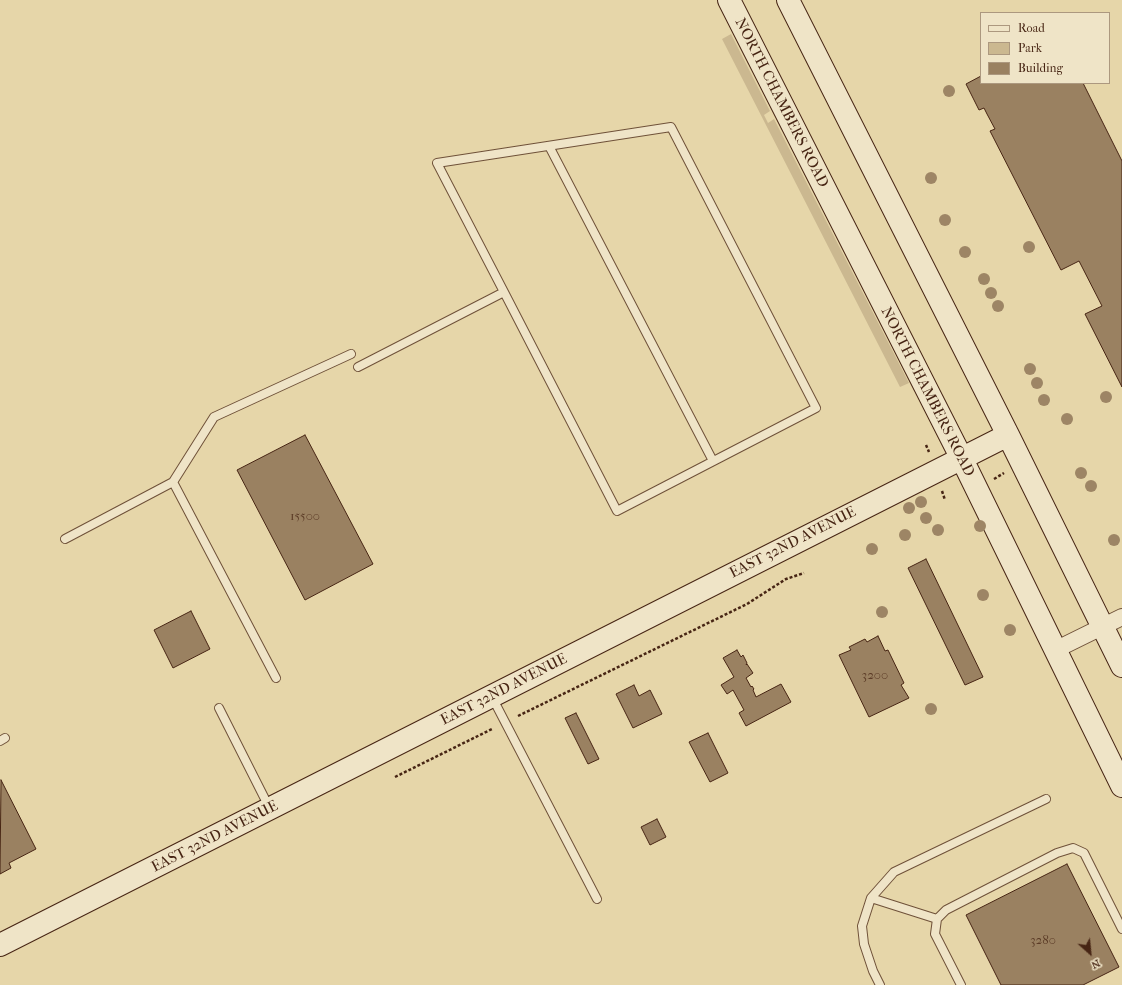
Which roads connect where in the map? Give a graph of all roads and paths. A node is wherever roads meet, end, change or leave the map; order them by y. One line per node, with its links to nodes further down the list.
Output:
1 (729, 0): 8 (main road, NORTH CHAMBERS ROAD)
2 (788, 0): 7 (main road)
3 (549, 146): 4 (lane); 9 (lane); 9 (lane)
4 (504, 292): 6 (lane); 9 (lane)
5 (351, 354): 11 (lane)
6 (358, 367)
7 (1008, 435): 8 (main road, EAST 32ND AVENUE); 10 (main road)
8 (961, 458): 12 (main road, NORTH CHAMBERS ROAD); 19 (main road, EAST 32ND AVENUE)
9 (713, 461)
10 (1021, 462): 12 (path); 15 (main road)
11 (173, 482): 13 (lane); 18 (lane)
12 (976, 490): 16 (main road, NORTH CHAMBERS ROAD)
13 (64, 539)
14 (804, 573): 21 (path)
15 (1112, 622): 16 (street); 17 (main road)
16 (1055, 650): 23 (main road, NORTH CHAMBERS ROAD)
17 (1122, 666)
18 (276, 678)
19 (491, 696): 21 (lane); 25 (main road, EAST 32ND AVENUE)
20 (219, 708): 25 (lane)
21 (505, 722): 22 (path); 27 (lane)
22 (395, 777)
23 (1122, 786)
24 (1046, 799): 26 (lane)
25 (270, 809): 30 (main road, EAST 32ND AVENUE)
26 (871, 898): 28 (lane); 31 (lane)
27 (597, 899)
28 (937, 919): 29 (lane); 32 (lane)
29 (1122, 929)
30 (0, 945)
31 (880, 985)
32 (961, 985)

